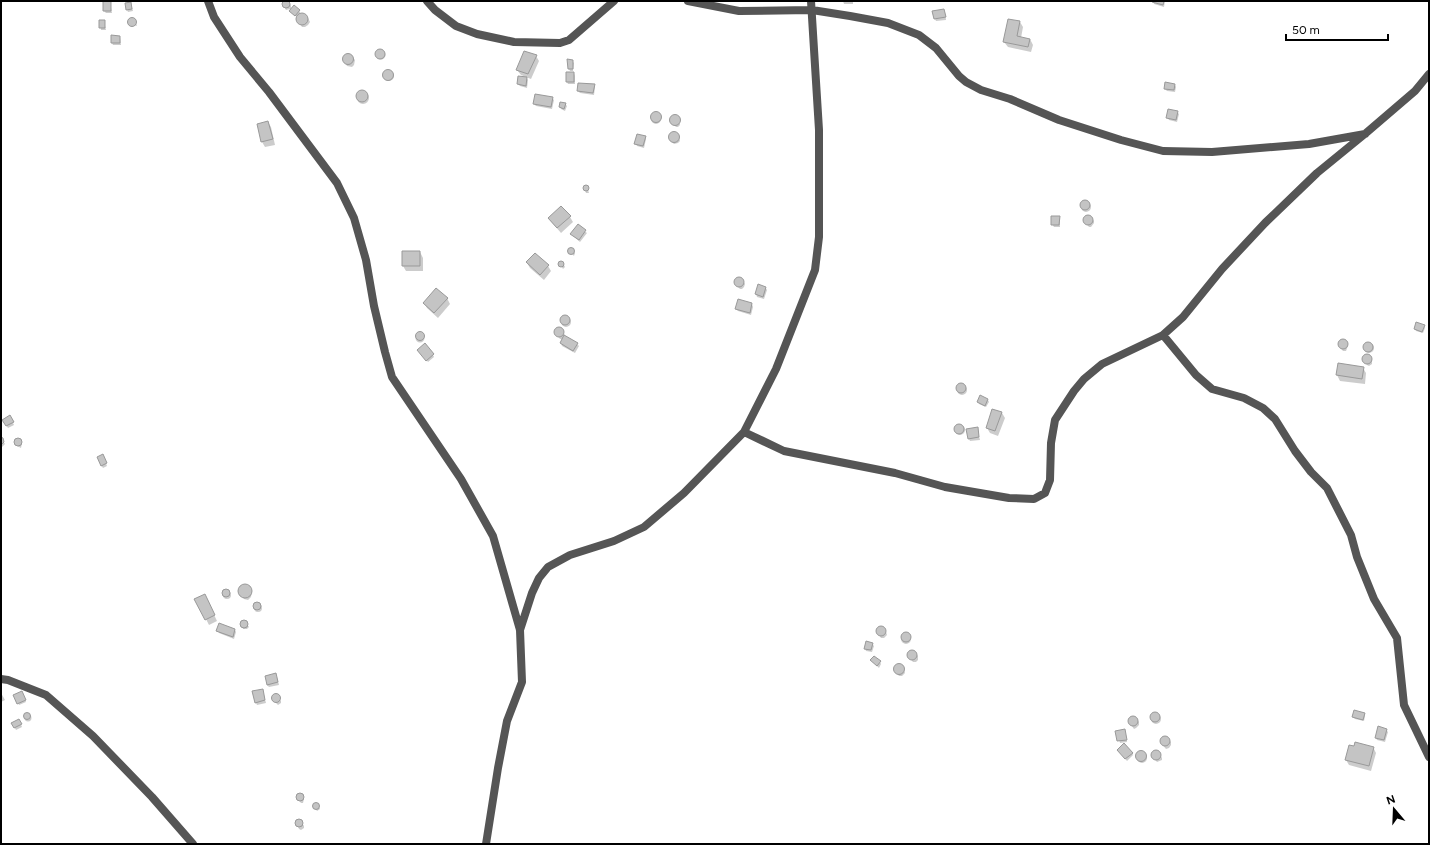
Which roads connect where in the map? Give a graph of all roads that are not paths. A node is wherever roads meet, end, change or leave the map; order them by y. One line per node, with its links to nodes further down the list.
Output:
1 (208, 1): 11 (street)
2 (428, 1): 3 (street)
3 (614, 1)
4 (688, 1): 6 (street)
5 (811, 1): 6 (street)
6 (812, 10): 8 (street); 10 (street)
7 (1429, 74): 8 (street)
8 (1366, 134): 9 (street)
9 (1162, 335): 10 (street); 13 (street)
10 (744, 432): 11 (street)
11 (520, 630): 15 (street)
12 (1, 679): 14 (street)
13 (1429, 757)
14 (193, 844)
15 (486, 844)

